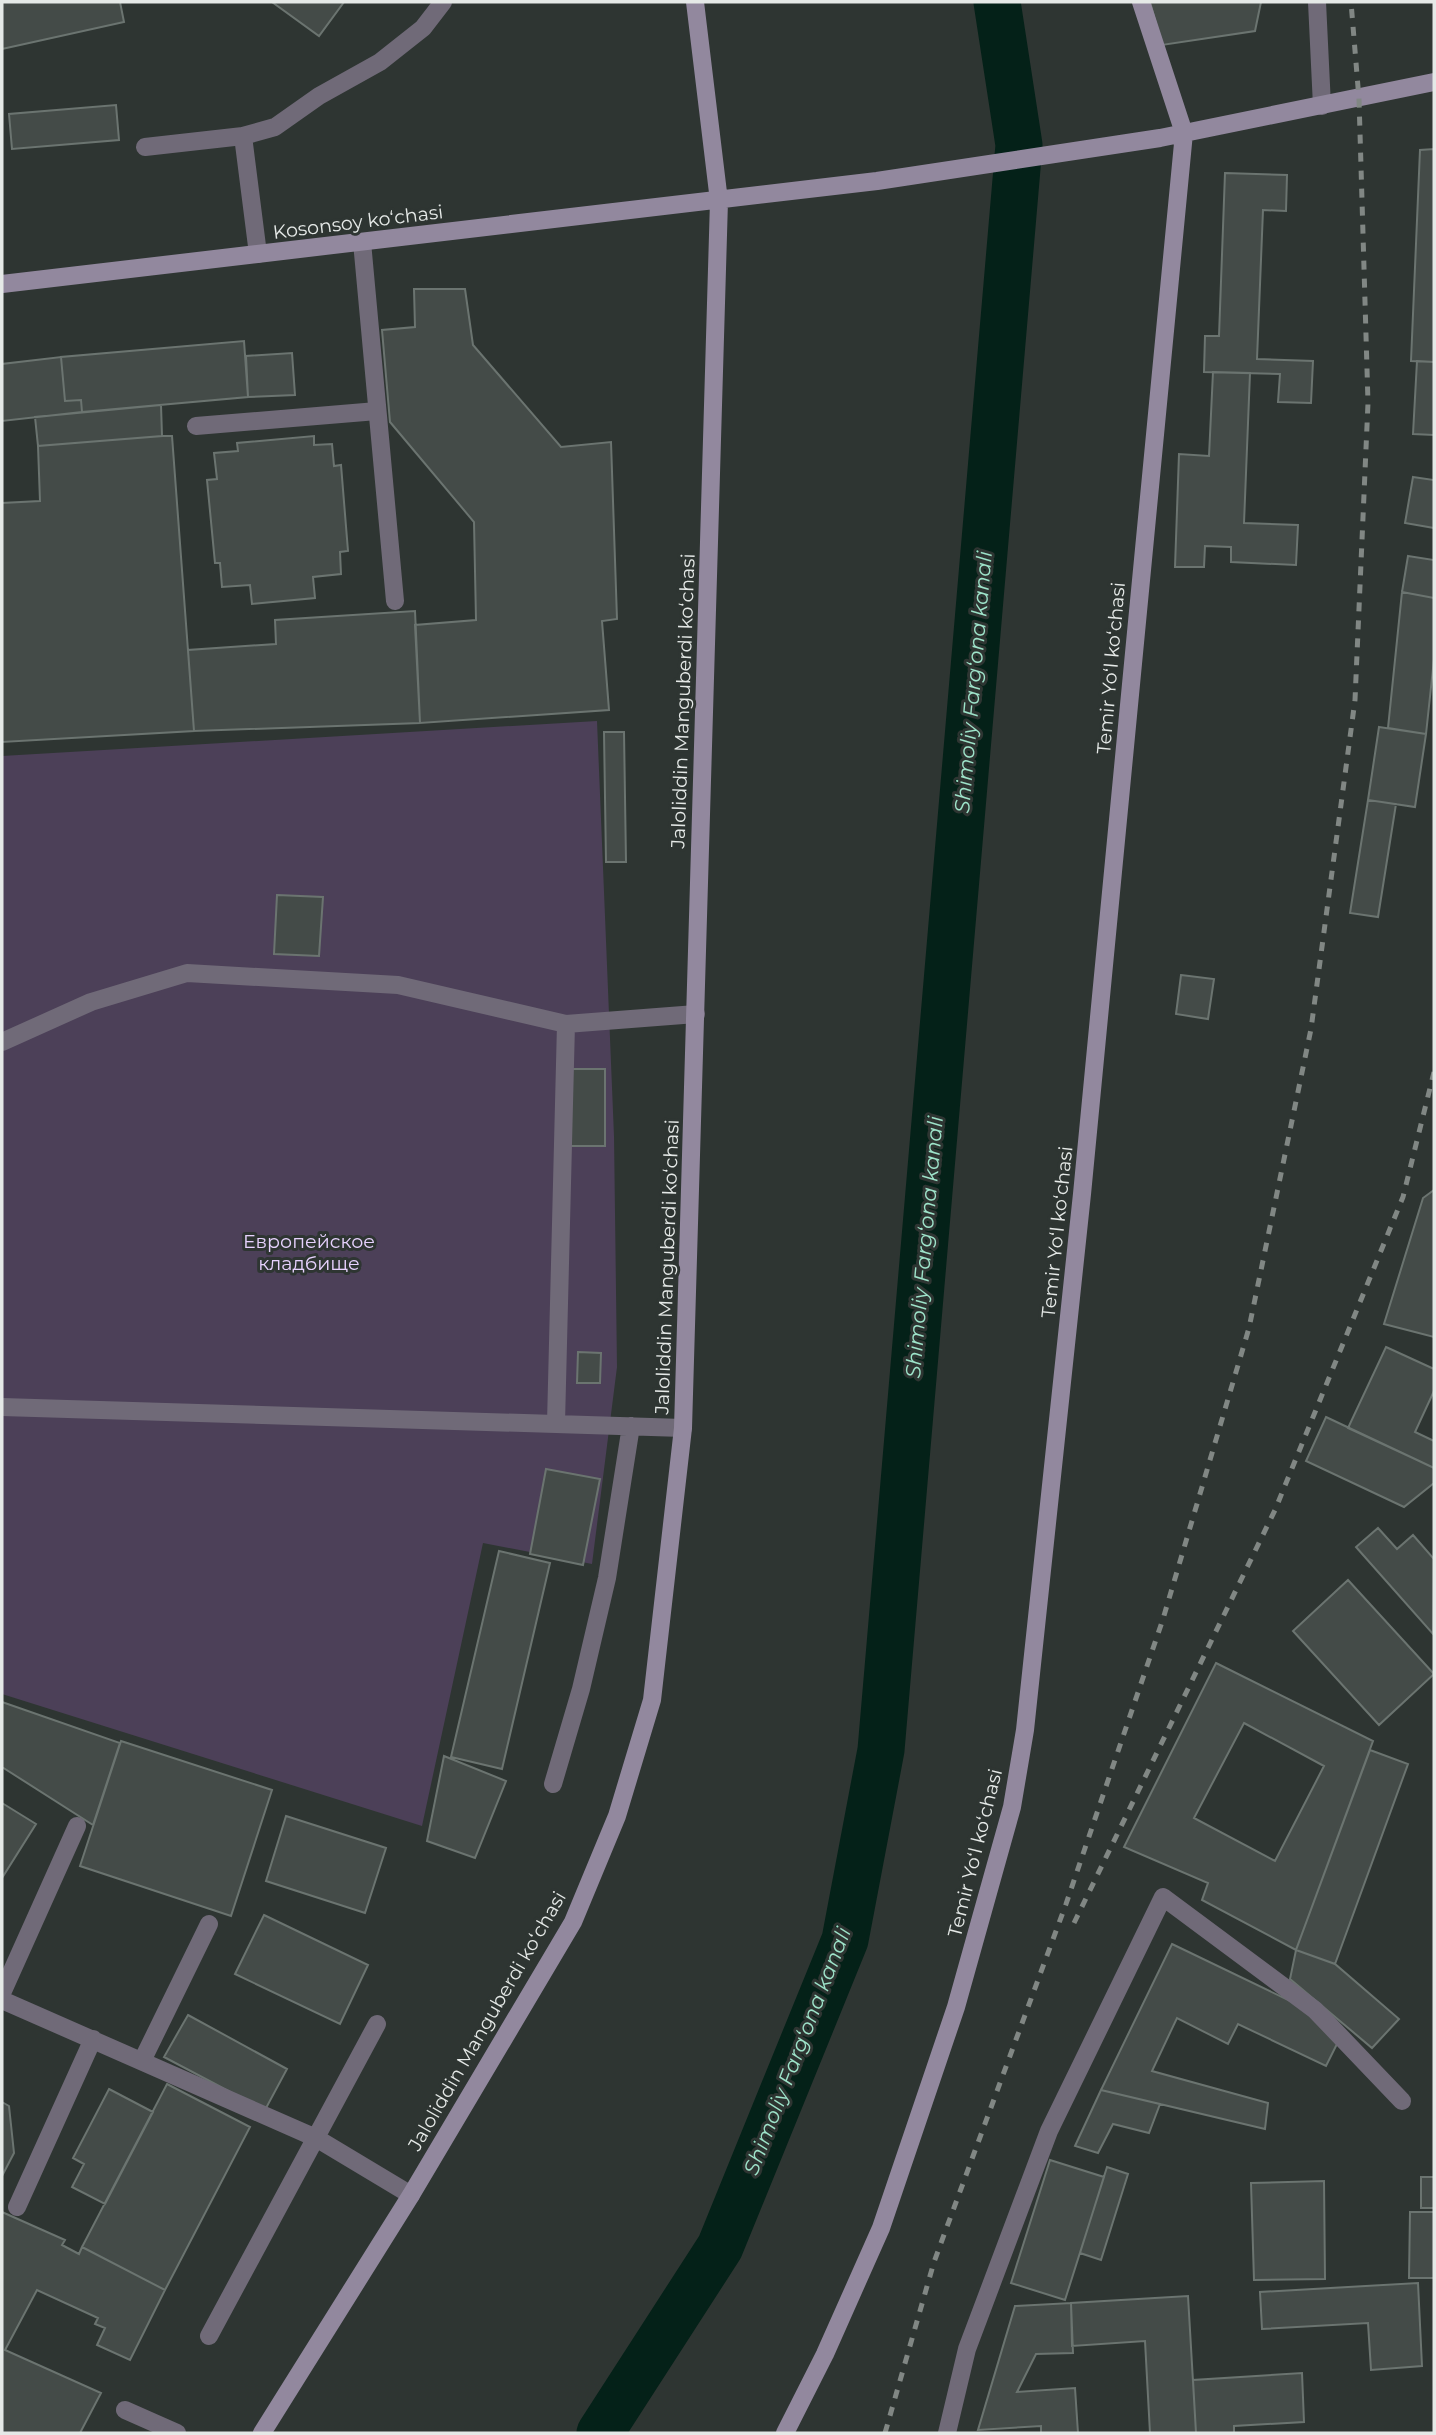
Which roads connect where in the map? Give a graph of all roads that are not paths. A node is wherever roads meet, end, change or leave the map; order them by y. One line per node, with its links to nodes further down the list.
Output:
1 (443, 2): 8 (lane)
2 (695, 2): 10 (main road, Jaloliddin Manguberdi koʻchasi)
3 (1141, 2): 7 (main road, Temir Yoʻl koʻchasi)
4 (1317, 2): 6 (lane)
5 (1434, 82): 6 (main road, Kosonsoy koʻchasi)
6 (1322, 106): 7 (main road, Kosonsoy koʻchasi)
7 (1184, 133): 10 (main road, Kosonsoy koʻchasi); 40 (main road, Temir Yoʻl koʻchasi)
8 (243, 136): 9 (lane); 12 (lane)
9 (145, 147)
10 (719, 201): 11 (main road, Kosonsoy koʻchasi); 17 (main road, Jaloliddin Manguberdi koʻchasi)
11 (362, 242): 12 (main road, Kosonsoy koʻchasi); 14 (lane)
12 (258, 254): 13 (main road, Kosonsoy koʻchasi)
13 (2, 284)
14 (377, 411): 15 (lane); 16 (lane)
15 (195, 426)
16 (395, 601)
17 (696, 1014): 18 (lane); 23 (main road, Jaloliddin Manguberdi koʻchasi)
18 (566, 1024): 19 (lane); 21 (lane)
19 (2, 1042)
20 (2, 1407): 21 (lane)
21 (556, 1423): 22 (lane)
22 (631, 1426): 23 (lane); 24 (lane)
23 (682, 1428): 34 (main road, Jaloliddin Manguberdi koʻchasi)
24 (553, 1784)
25 (77, 1826): 27 (lane)
26 (209, 1924): 31 (lane)
27 (2, 1993)
28 (2, 2000): 30 (lane)
29 (377, 2024): 33 (lane)
30 (93, 2039): 31 (lane); 35 (lane)
31 (142, 2061): 33 (lane)
32 (1402, 2101): 41 (lane)
33 (316, 2138): 34 (lane); 36 (lane)
34 (411, 2195): 39 (main road, Jaloliddin Manguberdi koʻchasi)
35 (17, 2207)
36 (209, 2336)
37 (125, 2410): 38 (lane)
38 (177, 2433)
39 (262, 2433)
40 (785, 2433)
41 (947, 2433)

